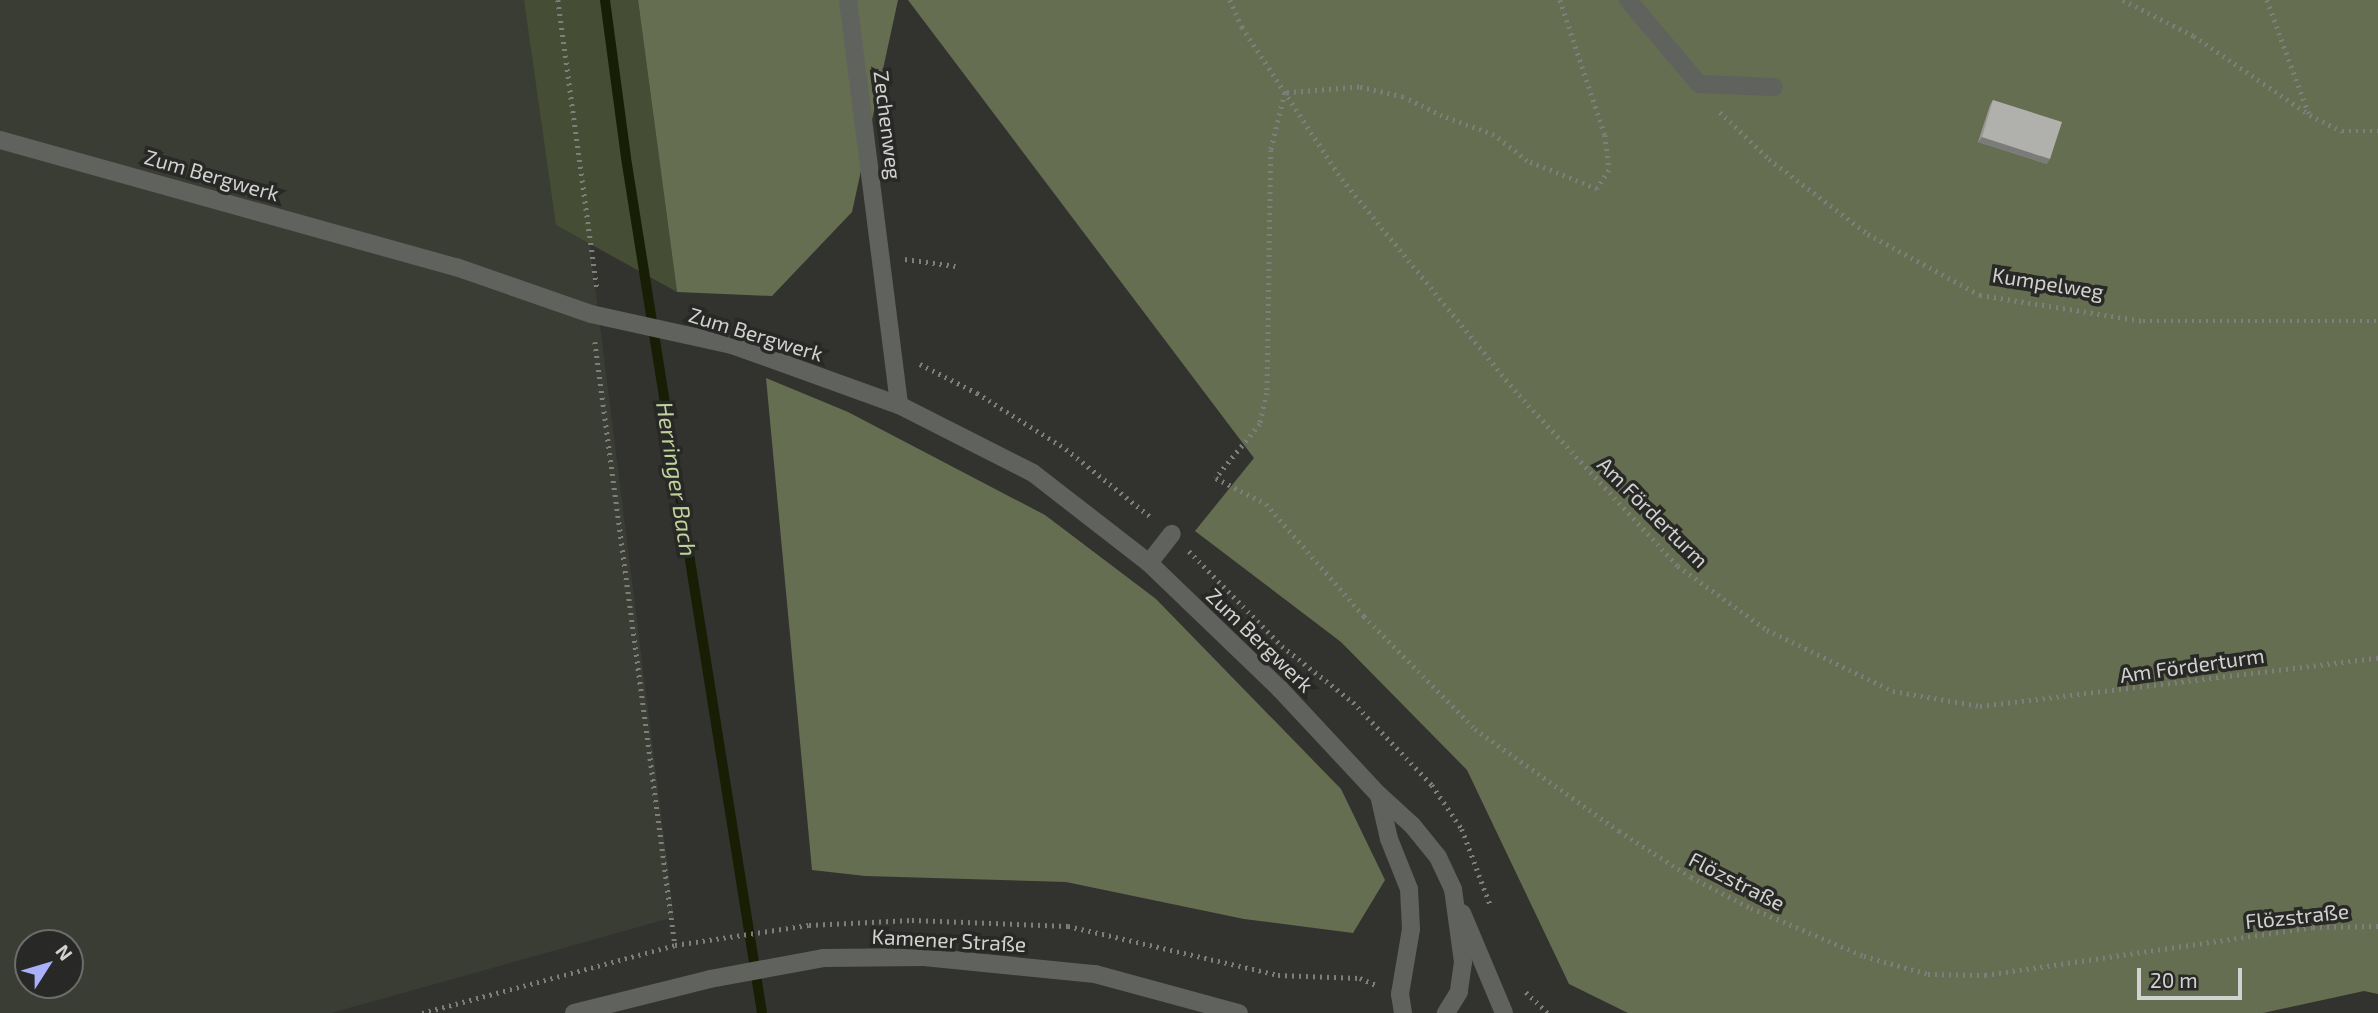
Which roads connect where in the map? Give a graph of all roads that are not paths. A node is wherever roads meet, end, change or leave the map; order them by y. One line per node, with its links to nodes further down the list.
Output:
1 (848, 0): 5 (street, Zechenweg)
2 (1628, 0): 3 (street)
3 (1774, 86)
4 (0, 140): 5 (street, Zum Bergwerk)
5 (899, 405): 7 (street, Zum Bergwerk)
6 (1172, 534): 7 (street)
7 (1149, 563): 8 (street, Zum Bergwerk)
8 (1379, 794): 9 (street, Zum Bergwerk); 12 (street)
9 (1453, 889): 13 (street, Zum Bergwerk); 14 (street, Zum Bergwerk)
10 (574, 1013): 11 (street, Kamener Straße)
11 (1239, 1013)
12 (1402, 1013)
13 (1446, 1013)
14 (1504, 1013)

